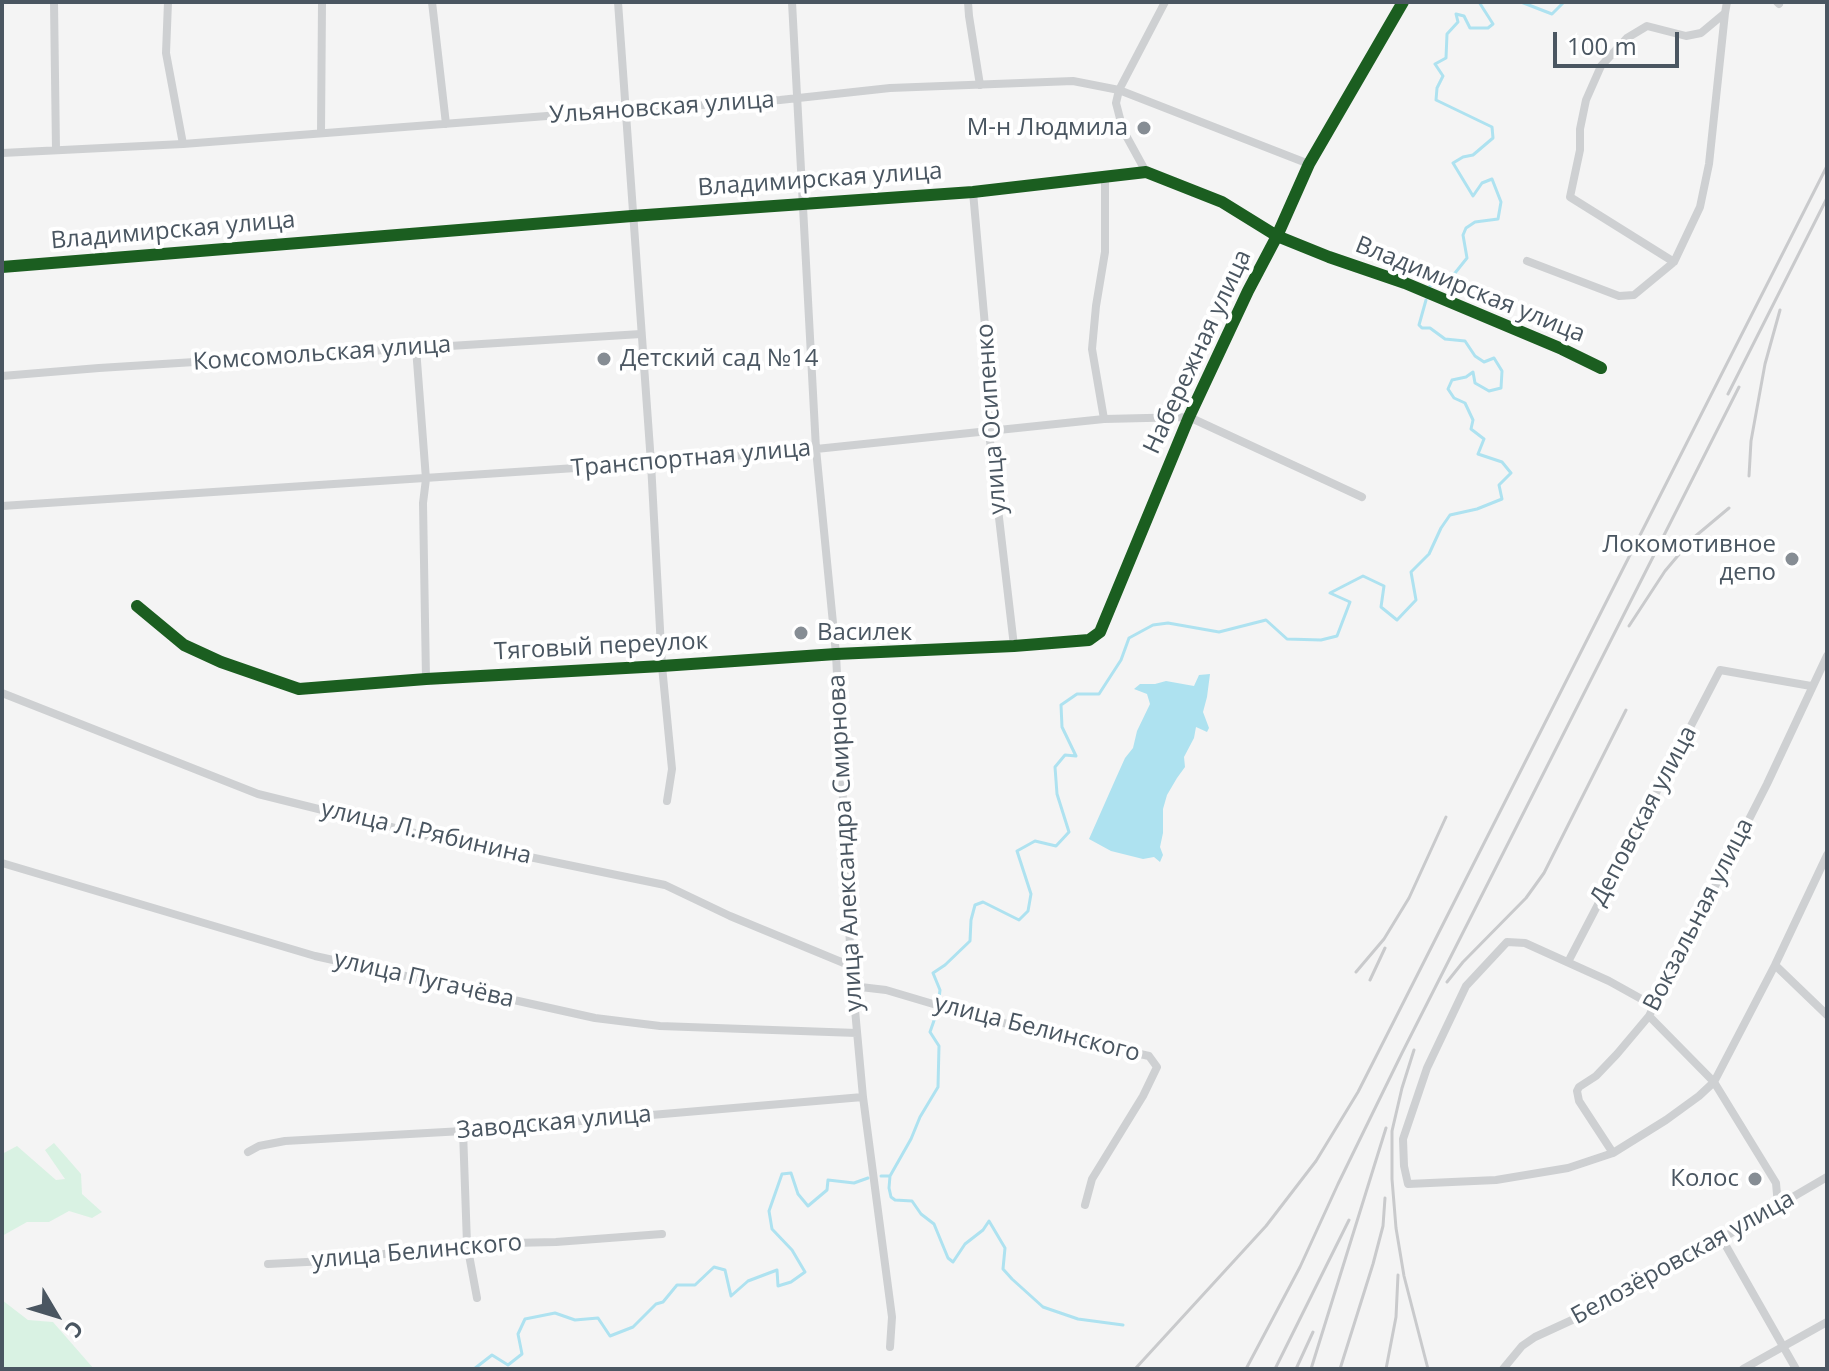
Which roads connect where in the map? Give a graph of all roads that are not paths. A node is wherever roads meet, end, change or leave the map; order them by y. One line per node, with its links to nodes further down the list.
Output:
1 (54, 2): 19 (street)
2 (168, 2): 18 (street)
3 (322, 2): 17 (street)
4 (432, 2): 16 (street)
5 (618, 2): 15 (street)
6 (792, 2): 14 (street, улица Александра Смирнова)
7 (968, 2): 12 (street)
8 (1165, 2): 13 (street)
9 (1403, 2): 21 (street, Набережная улица)
10 (1727, 2): 11 (street)
11 (1725, 13): 29 (street); 29 (street)
12 (980, 85): 13 (street, Ульяновская улица); 14 (street, Ульяновская улица)
13 (1119, 90): 21 (street, Ульяновская улица); 22 (street)
14 (798, 98): 15 (street, Ульяновская улица); 25 (street, улица Александра Смирнова)
15 (625, 110): 16 (street, Ульяновская улица); 26 (street)
16 (446, 124): 17 (street, Ульяновская улица)
17 (321, 133): 18 (street, Ульяновская улица)
18 (183, 144): 19 (street, Ульяновская улица)
19 (56, 150): 20 (street, Ульяновская улица)
20 (2, 153)
21 (1309, 164): 27 (street, Набережная улица)
22 (1146, 172): 23 (street, Владимирская улица); 27 (street, Владимирская улица)
23 (1105, 177): 24 (street, Владимирская улица); 36 (street)
24 (973, 192): 25 (street, Владимирская улица); 37 (street, улица Осипенко)
25 (802, 203): 26 (street, Владимирская улица); 38 (street, улица Александра Смирнова)
26 (632, 216): 30 (street, Владимирская улица); 31 (street)
27 (1277, 236): 33 (street, Владимирская улица); 35 (street, Набережная улица)
28 (1527, 261): 29 (street)
29 (1674, 262)
30 (2, 267)
31 (641, 334): 32 (street, Комсомольская улица); 39 (street)
32 (416, 348): 34 (street, Комсомольская улица); 40 (street)
33 (1601, 368)
34 (2, 376)
35 (1189, 417): 36 (street, Транспортная улица); 41 (street, Транспортная улица); 44 (street, Набережная улица)
36 (1104, 419): 37 (street, Транспортная улица)
37 (989, 432): 38 (street, Транспортная улица); 45 (street, улица Осипенко)
38 (816, 449): 39 (street, Транспортная улица); 46 (street, улица Александра Смирнова)
39 (651, 463): 40 (street, Транспортная улица); 48 (street)
40 (426, 479): 42 (street, Транспортная улица); 49 (street)
41 (1362, 497)
42 (2, 506)
43 (137, 606): 49 (street, Тяговый переулок)
44 (1089, 640): 45 (street, Тяговый переулок)
45 (1014, 646): 46 (street, Тяговый переулок)
46 (836, 654): 48 (street, Тяговый переулок); 58 (street, улица Александра Смирнова)
47 (1827, 656): 50 (street, Вокзальная улица)
48 (662, 666): 49 (street, Тяговый переулок); 52 (street)
49 (426, 679)
50 (1811, 686): 56 (street, Деповская улица); 60 (street, Вокзальная улица)
51 (2, 693): 58 (street, улица Л.Рябинина)
52 (667, 801)
53 (1827, 855): 55 (street)
54 (2, 863): 63 (street, улица Пугачёва)
55 (1823, 873): 57 (street)
56 (1568, 962): 60 (street); 68 (street)
57 (1775, 965): 61 (street); 64 (street)
58 (851, 966): 59 (street, улица Александра Смирнова)
59 (852, 986): 63 (street, улица Александра Смирнова); 70 (street, улица Белинского)
60 (1654, 1006): 62 (street, Вокзальная улица)
61 (1827, 1015)
62 (1649, 1016): 64 (street); 68 (street, Вокзальная улица)
63 (857, 1033): 65 (street, улица Александра Смирнова)
64 (1714, 1082): 68 (street); 71 (street)
65 (863, 1097): 66 (street, Заводская улица); 78 (street, улица Александра Смирнова)
66 (463, 1131): 67 (street, Заводская улица); 74 (street)
67 (248, 1152)
68 (1613, 1153)
69 (1827, 1177): 71 (street, Белозёровская улица)
70 (1085, 1205)
71 (1778, 1206): 73 (street, Белозёровская улица)
72 (662, 1234): 74 (street, улица Белинского)
73 (1722, 1239): 79 (street); 80 (street, Белозёровская улица)
74 (467, 1244): 75 (street, улица Белинского); 76 (street)
75 (268, 1264)
76 (477, 1298)
77 (1827, 1322): 79 (street)
78 (890, 1347)
79 (1783, 1347): 81 (street); 82 (street)
80 (1503, 1369)
81 (1743, 1369)
82 (1796, 1369)

